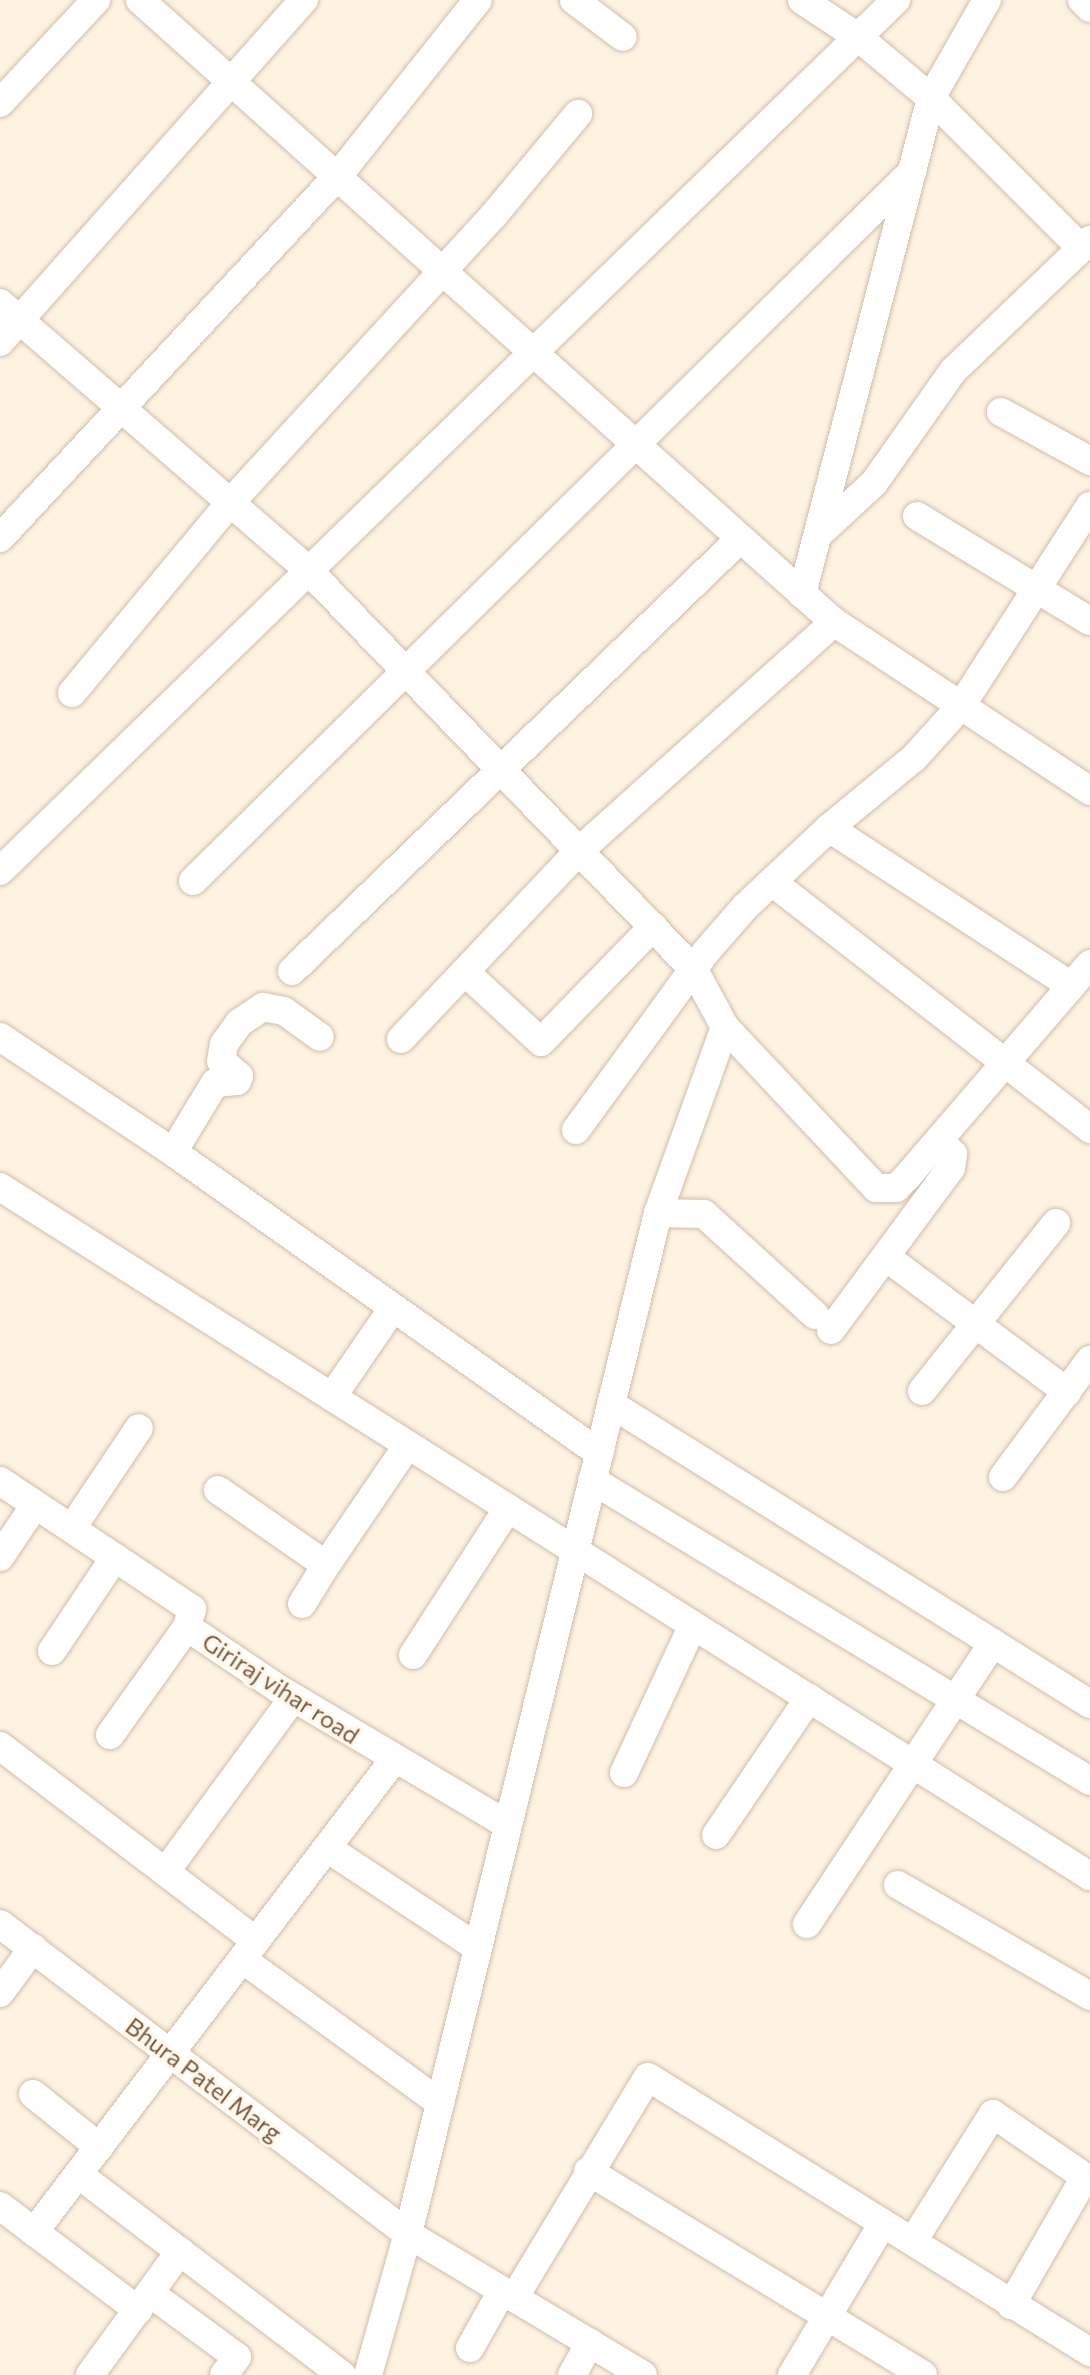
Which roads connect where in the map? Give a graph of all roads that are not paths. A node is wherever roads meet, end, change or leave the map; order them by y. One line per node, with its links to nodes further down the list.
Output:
1 (96, 0): 15 (street)
2 (140, 0): 13 (street)
3 (304, 0): 13 (street)
4 (478, 0): 18 (street)
5 (574, 0): 11 (street)
6 (802, 0): 12 (street)
7 (896, 0): 12 (street)
8 (987, 0): 14 (street)
9 (1082, 0): 10 (street)
10 (1090, 8)
11 (623, 37)
12 (858, 37): 14 (street); 23 (street)
13 (234, 79): 18 (street); 21 (street)
14 (931, 98): 17 (street); 19 (street)
15 (0, 103)
16 (578, 114): 20 (street)
17 (912, 172): 26 (street); 31 (street)
18 (337, 177): 20 (street); 24 (street)
19 (1086, 244): 31 (street)
20 (442, 272): 23 (street); 28 (street)
21 (10, 311): 22 (street); 24 (street)
22 (0, 342)
23 (528, 352): 26 (street); 34 (street)
24 (123, 410): 28 (street); 32 (street)
25 (1001, 412): 27 (street)
26 (635, 446): 33 (street); 39 (street)
27 (1090, 461)
28 (230, 503): 34 (street); 40 (street)
29 (1090, 506): 35 (street)
30 (917, 516): 35 (street)
31 (821, 532): 36 (street)
32 (0, 538)
33 (740, 539): 36 (street); 42 (street)
34 (307, 569): 39 (street); 46 (street)
35 (1039, 586): 37 (street); 41 (street)
36 (802, 594): 38 (street)
37 (1090, 621)
38 (834, 622): 41 (street); 45 (street)
39 (406, 672): 42 (street); 47 (street)
40 (72, 693)
41 (961, 706): 43 (street); 44 (street)
42 (501, 770): 45 (street); 52 (street)
43 (1090, 791)
44 (829, 828): 48 (street); 54 (street)
45 (579, 851): 49 (street); 53 (street)
46 (0, 871)
47 (193, 881)
48 (772, 882): 51 (street); 59 (street)
49 (653, 927): 51 (street); 53 (street)
50 (1090, 964): 54 (street)
51 (694, 970): 55 (street); 61 (street)
52 (292, 971)
53 (465, 972): 57 (street)
54 (1071, 986): 59 (street)
55 (725, 1027): 62 (street); 65 (street)
56 (320, 1037): 63 (street)
57 (401, 1039)
58 (3, 1044): 63 (street)
59 (1004, 1061): 60 (street); 62 (street)
60 (1090, 1129)
61 (576, 1130)
62 (939, 1141): 67 (street)
63 (173, 1152): 68 (street)
64 (0, 1187): 73 (street)
65 (658, 1213): 67 (street); 74 (street)
66 (1056, 1223): 69 (street)
67 (886, 1257): 69 (street)
68 (393, 1308): 73 (street); 77 (street)
69 (977, 1325): 71 (street); 72 (street)
70 (1090, 1360): 72 (street)
71 (922, 1391)
72 (1067, 1392): 78 (street)
73 (332, 1397): 76 (street)
74 (611, 1404): 77 (street); 92 (street)
75 (139, 1428): 84 (street)
76 (408, 1445): 83 (street); 88 (street)
77 (599, 1453): 79 (street)
78 (1003, 1477)
79 (592, 1480): 85 (street); 97 (street)
80 (0, 1481): 82 (street, Giriraj vihar road)
81 (218, 1490): 88 (street)
82 (35, 1505): 84 (street, Giriraj vihar road); 86 (street)
83 (508, 1508): 85 (street); 94 (street)
84 (72, 1528): 87 (street, Giriraj vihar road)
85 (575, 1553): 90 (street); 105 (street)
86 (0, 1557)
87 (115, 1557): 91 (street, Giriraj vihar road); 93 (street)
88 (326, 1565): 89 (street)
89 (302, 1604)
90 (693, 1625): 96 (street); 103 (street)
91 (187, 1627): 95 (street, Giriraj vihar road); 99 (street)
92 (993, 1643): 97 (street); 98 (street)
93 (52, 1651)
94 (413, 1655)
95 (293, 1698): 101 (street, Giriraj vihar road); 108 (street)
96 (809, 1698): 102 (street); 106 (street)
97 (955, 1700): 102 (street); 104 (street)
98 (1090, 1704)
99 (110, 1735)
100 (0, 1746): 108 (street)
101 (393, 1761): 105 (street, Giriraj vihar road); 107 (street)
102 (913, 1764): 109 (street); 112 (street)
103 (624, 1773)
104 (1090, 1781)
105 (508, 1825): 114 (street)
106 (716, 1835)
107 (327, 1848): 114 (street); 115 (street)
108 (166, 1871): 115 (street)
109 (1090, 1876)
110 (898, 1885): 117 (street)
111 (0, 1924): 113 (street, Bhura Patel Marg)
112 (807, 1924)
113 (33, 1948): 116 (street); 118 (street, Bhura Patel Marg)
114 (478, 1948): 120 (street)
115 (249, 1950): 118 (street); 120 (street)
116 (0, 1993)
117 (1090, 1996)
118 (171, 2053): 121 (street); 127 (street, Bhura Patel Marg)
119 (33, 2094): 121 (street)
120 (440, 2103): 127 (street)
121 (99, 2147): 123 (street)
122 (588, 2171): 125 (street); 130 (street); 133 (street)
123 (78, 2174): 126 (street); 129 (street)
124 (0, 2206): 126 (street)
125 (883, 2223): 128 (street); 133 (street)
126 (34, 2232): 131 (street)
127 (408, 2234): 130 (street, Bhura Patel Marg); 140 (street)
128 (913, 2241): 132 (street); 132 (street)
129 (180, 2251): 131 (street); 139 (street)
130 (508, 2294): 134 (street, Bhura Patel Marg); 135 (street)
131 (144, 2302): 137 (street); 138 (street)
132 (1011, 2305): 136 (street)
133 (826, 2317): 143 (street); 144 (street)
134 (590, 2343): 141 (street); 142 (street, Bhura Patel Marg)
135 (470, 2348)
136 (1090, 2352)
137 (90, 2375)
138 (224, 2375)
139 (342, 2375)
140 (368, 2375)
141 (572, 2375)
142 (643, 2375)
143 (792, 2375)
144 (923, 2375)

